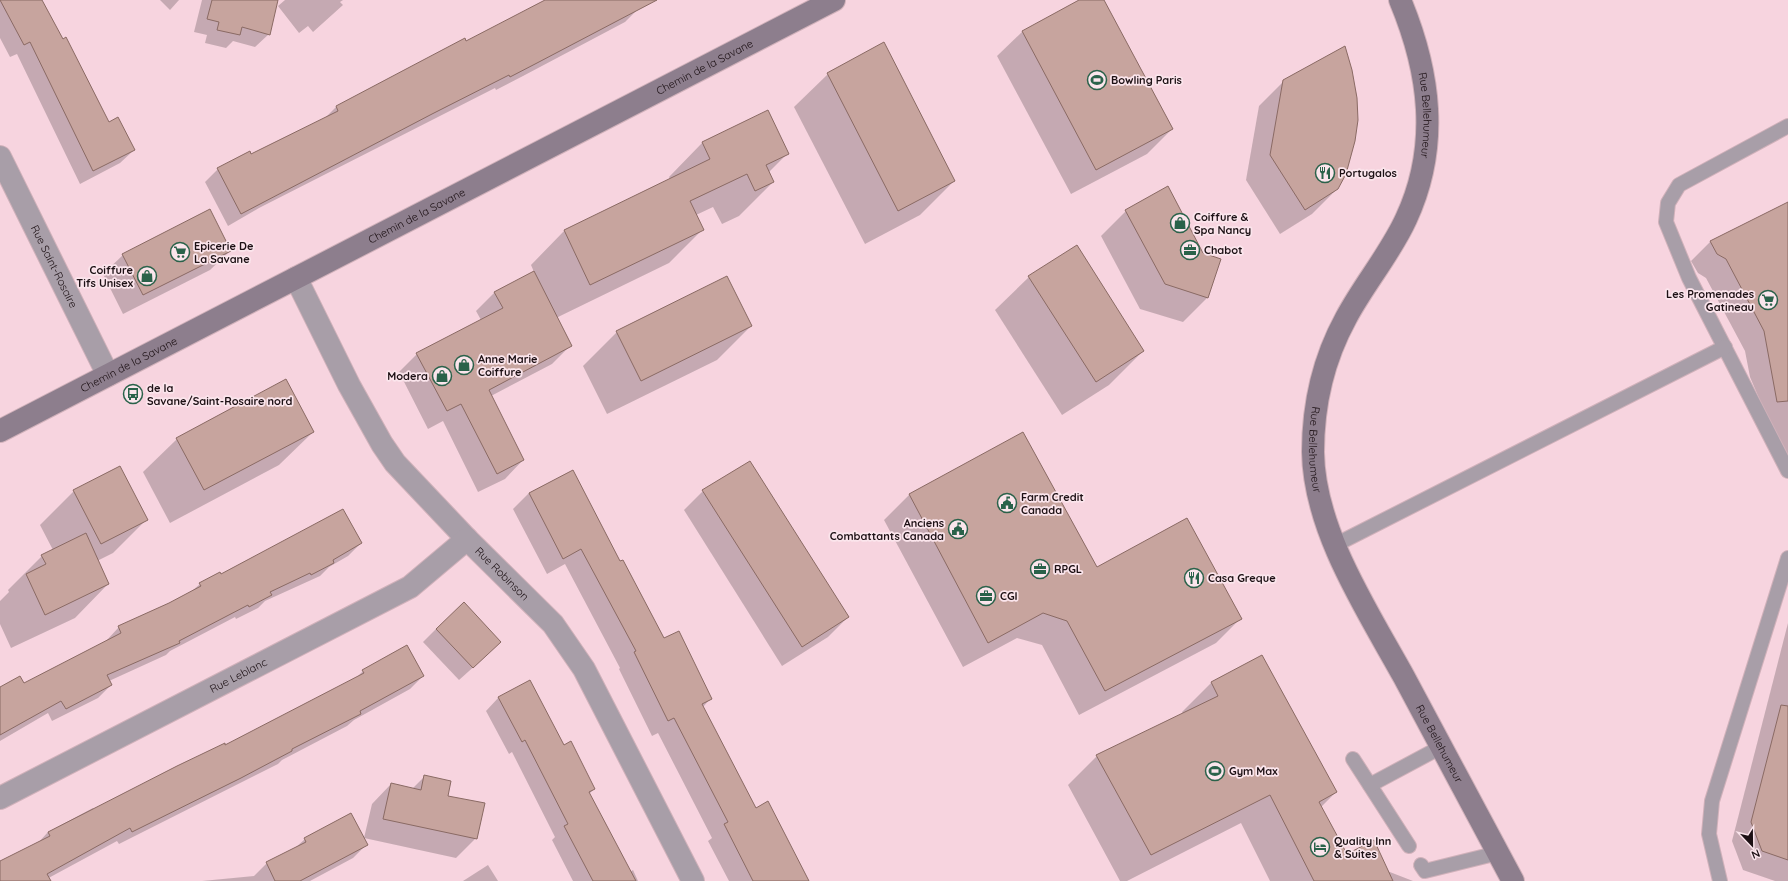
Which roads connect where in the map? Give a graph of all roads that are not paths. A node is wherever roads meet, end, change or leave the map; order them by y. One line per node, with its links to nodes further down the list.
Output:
1 (834, 0): 5 (street, Chemin de la Savane)
2 (1400, 0): 11 (street, Rue Bellehumeur)
3 (1788, 126): 6 (lane)
4 (0, 157): 7 (street, Rue Saint-Rosaire)
5 (296, 278): 7 (street, Chemin de la Savane); 10 (street, Rue Robinson)
6 (1725, 347): 9 (lane); 11 (lane)
7 (108, 375): 8 (street, Chemin de la Savane)
8 (0, 431)
9 (1788, 471)
10 (467, 539): 16 (street, Rue Leblanc); 20 (street, Rue Robinson)
11 (1335, 545): 13 (street, Rue Bellehumeur)
12 (1788, 558): 22 (lane)
13 (1441, 747): 15 (lane); 19 (street, Rue Bellehumeur)
14 (1353, 759): 15 (lane)
15 (1370, 785): 17 (lane)
16 (0, 798)
17 (1409, 846)
18 (1421, 865): 19 (lane)
19 (1505, 866): 21 (lane)
20 (693, 881)
21 (1524, 881)
22 (1720, 881)

